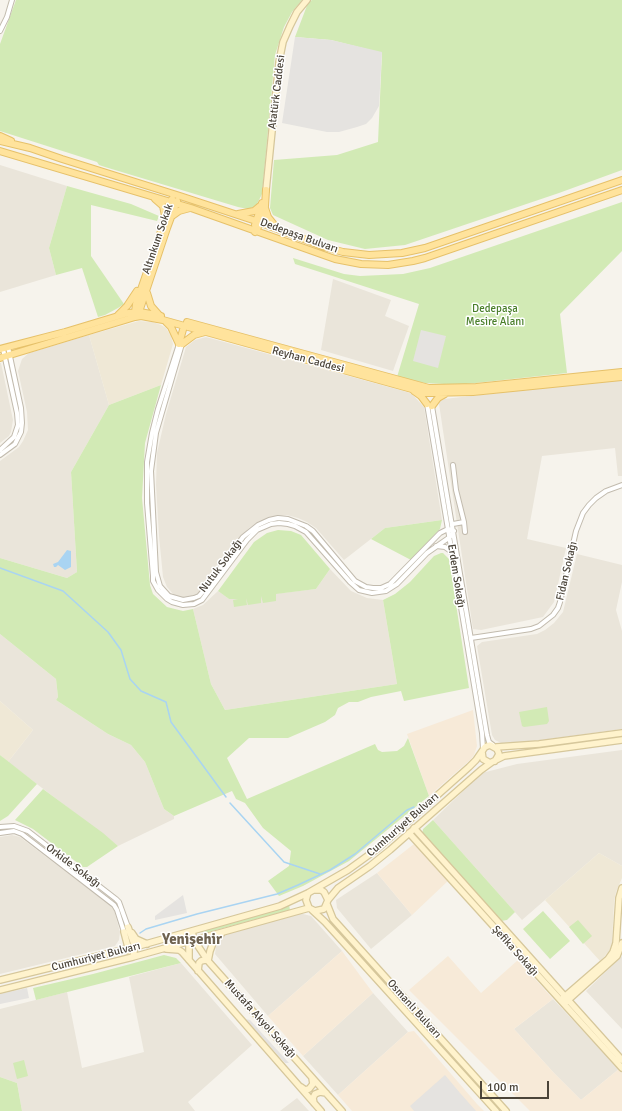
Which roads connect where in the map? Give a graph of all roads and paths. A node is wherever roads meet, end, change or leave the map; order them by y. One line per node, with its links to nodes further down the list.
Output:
1 (12, 0): 3 (street)
2 (307, 0): 9 (street, Atatürk Caddesi)
3 (0, 31)
4 (0, 136): 6 (main road)
5 (0, 141): 6 (main road, Dedepaşa Bulvarı)
6 (30, 148): 12 (main road, Dedepaşa Bulvarı)
7 (0, 151): 11 (main road, Dedepaşa Bulvarı)
8 (622, 180): 20 (main road, Dedepaşa Bulvarı)
9 (266, 190): 14 (main road)
10 (622, 190): 21 (main road, Dedepaşa Bulvarı)
11 (149, 195): 13 (main road, Dedepaşa Bulvarı); 18 (main road)
12 (177, 195): 13 (main road, Altınkum Sokak); 16 (main road, Dedepaşa Bulvarı)
13 (173, 203): 15 (main road, Dedepaşa Bulvarı); 17 (main road, Altınkum Sokak); 18 (main road, Altınkum Sokak)
14 (263, 205): 16 (main road); 19 (main road); 20 (main road)
15 (191, 208): 17 (main road); 21 (main road, Dedepaşa Bulvarı)
16 (234, 214): 19 (main road, Dedepaşa Bulvarı)
17 (172, 216): 23 (main road, Altınkum Sokak)
18 (165, 218): 22 (main road, Altınkum Sokak)
19 (259, 222): 20 (main road, Dedepaşa Bulvarı); 21 (main road)
20 (276, 228)
21 (255, 232)
22 (142, 283): 24 (main road, Altınkum Sokak); 25 (main road)
23 (147, 291): 24 (main road, Altınkum Sokak); 26 (main road)
24 (138, 313): 25 (main road); 26 (main road); 31 (main road)
25 (116, 317): 30 (main road)
26 (161, 318): 27 (main road); 29 (main road)
27 (187, 325): 28 (main road, Reyhan Caddesi); 29 (main road); 35 (main road)
28 (206, 332): 29 (main road); 34 (main road, Reyhan Caddesi)
29 (180, 344): 44 (street, Nutuk Sokağı); 48 (street, Nutuk Sokağı)
30 (3, 348): 31 (street)
31 (5, 357): 38 (street); 39 (street)
32 (622, 372): 35 (main road, Reyhan Caddesi)
33 (622, 377): 36 (main road, Reyhan Caddesi)
34 (409, 388): 35 (main road, Reyhan Caddesi); 37 (main road)
35 (428, 391): 36 (main road, Reyhan Caddesi); 37 (main road)
36 (447, 393): 37 (main road)
37 (430, 405): 43 (street, Erdem Sokağı); 44 (street, Erdem Sokağı)
38 (0, 450)
39 (0, 455)
40 (453, 465): 42 (street)
41 (622, 485): 50 (street, Fidan Sokağı)
42 (464, 522): 43 (street); 46 (street)
43 (453, 524): 45 (street, Erdem Sokağı)
44 (448, 529): 45 (street); 47 (street, Erdem Sokağı)
45 (454, 530): 47 (street, Nutuk Sokağı); 50 (street, Erdem Sokağı)
46 (465, 532)
47 (450, 537): 48 (street, Nutuk Sokağı); 49 (street, Erdem Sokağı)
48 (436, 546): 49 (street)
49 (452, 553): 57 (street, Erdem Sokağı)
50 (471, 638): 56 (street, Erdem Sokağı)
51 (622, 733): 52 (street)
52 (605, 735): 54 (street); 55 (street)
53 (622, 740): 54 (street, Cumhuriyet Bulvarı)
54 (608, 742): 58 (street, Cumhuriyet Bulvarı)
55 (539, 744): 56 (street); 58 (street)
56 (494, 746): 57 (street); 59 (street)
57 (482, 750): 59 (street); 60 (street, Cumhuriyet Bulvarı)
58 (540, 751): 59 (street, Cumhuriyet Bulvarı)
59 (493, 762): 62 (street, Cumhuriyet Bulvarı)
60 (404, 825): 62 (street, Şefika Sokağı); 65 (street, Cumhuriyet Bulvarı)
61 (0, 828): 70 (street, Orkide Sokağı)
62 (411, 831): 67 (street, Cumhuriyet Bulvarı); 87 (street, Şefika Sokağı)
63 (0, 833): 72 (street)
64 (622, 888): 68 (street)
65 (315, 890): 66 (street, Cumhuriyet Bulvarı); 67 (street)
66 (308, 893): 69 (street); 71 (street, Cumhuriyet Bulvarı)
67 (327, 902): 69 (street, Cumhuriyet Bulvarı); 97 (street, Osmanlı Bulvarı)
68 (620, 904): 87 (street)
69 (311, 908): 73 (street, Cumhuriyet Bulvarı); 96 (street, Osmanlı Bulvarı)
70 (128, 927): 76 (street); 77 (street)
71 (192, 931): 74 (street); 76 (street, Cumhuriyet Bulvarı)
72 (124, 932): 78 (street); 80 (street)
73 (223, 932): 74 (street, Cumhuriyet Bulvarı); 83 (street)
74 (191, 941): 79 (street, Cumhuriyet Bulvarı); 82 (street); 83 (street, Mustafa Akyol Sokağı)
75 (622, 943): 87 (street)
76 (147, 944): 77 (street, Cumhuriyet Bulvarı)
77 (134, 947): 78 (street, Cumhuriyet Bulvarı); 81 (street)
78 (128, 949): 80 (street, Cumhuriyet Bulvarı); 81 (street)
79 (160, 949): 81 (street, Cumhuriyet Bulvarı); 82 (street, Mustafa Akyol Sokağı)
80 (115, 952): 85 (street, Cumhuriyet Bulvarı)
81 (132, 957): 86 (street, Cumhuriyet Bulvarı)
82 (189, 960): 84 (street, Mustafa Akyol Sokağı)
83 (208, 961): 84 (street); 90 (street, Mustafa Akyol Sokağı)
84 (198, 971): 91 (street, Mustafa Akyol Sokağı)
85 (0, 980)
86 (0, 990)
87 (564, 1001): 88 (street, Şefika Sokağı); 89 (street, Şefika Sokağı)
88 (622, 1060)
89 (622, 1067)
90 (312, 1078): 91 (street); 92 (street, Mustafa Akyol Sokağı)
91 (300, 1087): 93 (street, Mustafa Akyol Sokağı)
92 (326, 1093): 93 (street); 95 (street, Mustafa Akyol Sokağı)
93 (314, 1103): 94 (street, Mustafa Akyol Sokağı)
94 (321, 1111)
95 (342, 1111)
96 (496, 1111)
97 (506, 1111)

